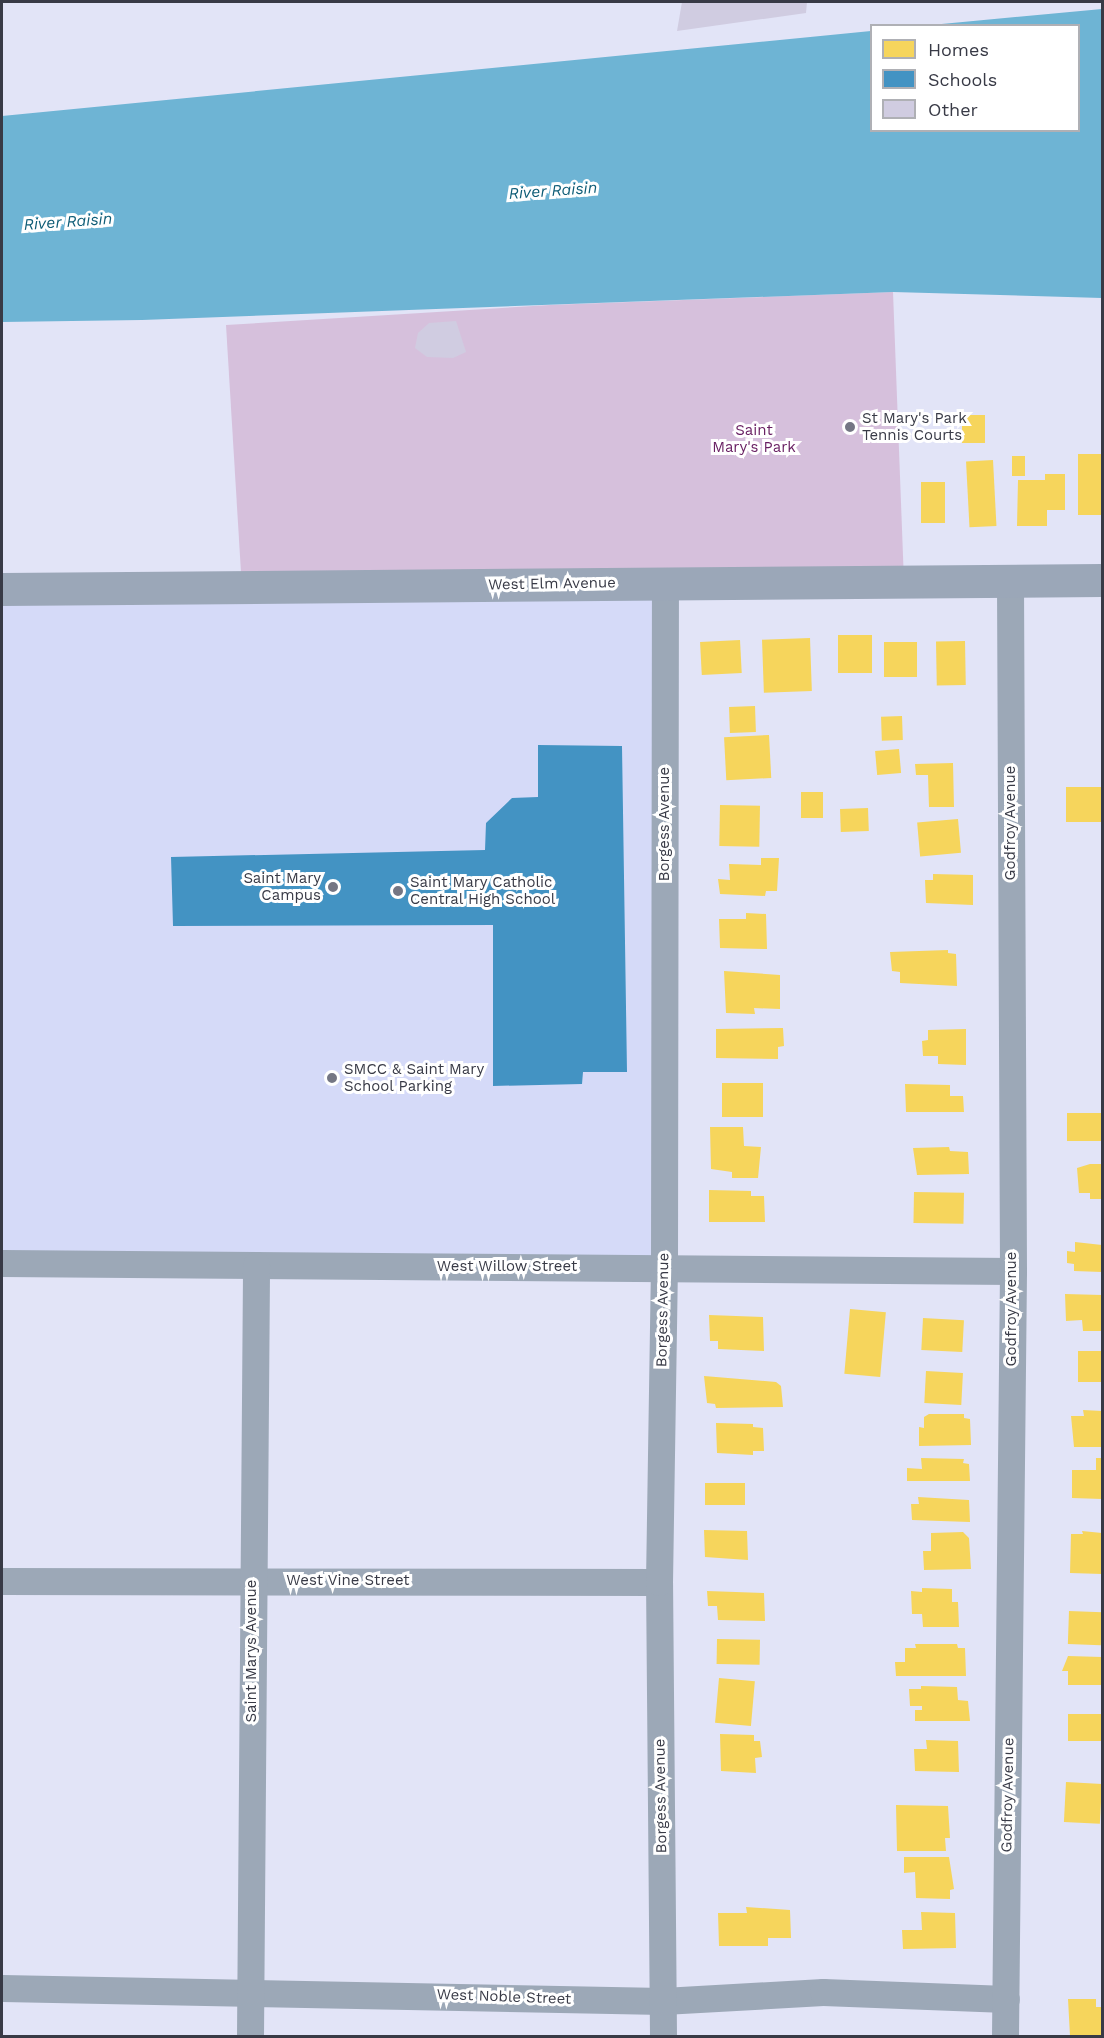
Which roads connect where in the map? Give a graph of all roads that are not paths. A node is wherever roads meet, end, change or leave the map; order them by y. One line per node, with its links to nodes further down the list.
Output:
1 (1102, 580): 2 (street, West Elm Avenue)
2 (1010, 581): 3 (street, West Elm Avenue); 8 (street, Godfroy Avenue)
3 (665, 583): 4 (street, West Elm Avenue); 7 (street, Borgess Avenue)
4 (2, 589)
5 (2, 1263): 6 (street, West Willow Street)
6 (256, 1265): 7 (street, West Willow Street); 10 (street, Saint Marys Avenue)
7 (664, 1268): 8 (street, West Willow Street); 11 (street, Borgess Avenue)
8 (1013, 1271): 14 (street, Godfroy Avenue)
9 (2, 1581): 10 (street, West Vine Street)
10 (252, 1581): 11 (street, West Vine Street); 13 (street, Saint Marys Avenue)
11 (659, 1582): 15 (street, Borgess Avenue)
12 (2, 1988): 13 (street, West Noble Street)
13 (250, 1990): 15 (street, West Noble Street); 16 (street, Saint Marys Avenue)
14 (1006, 1999): 15 (street, West Noble Street); 18 (street, Godfroy Avenue)
15 (663, 2001): 17 (street, Borgess Avenue)
16 (250, 2037)
17 (663, 2037)
18 (1005, 2037)

